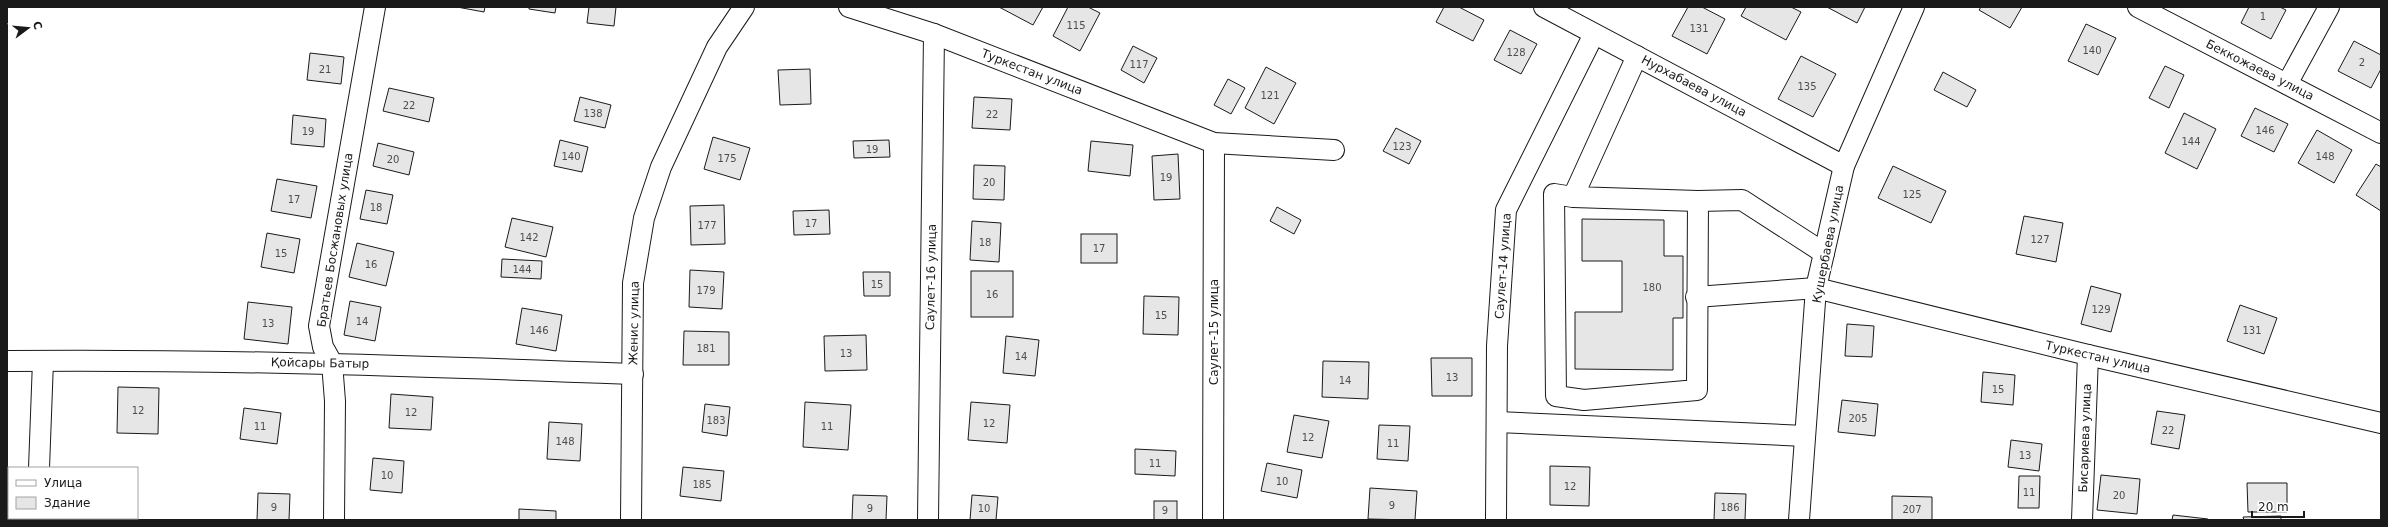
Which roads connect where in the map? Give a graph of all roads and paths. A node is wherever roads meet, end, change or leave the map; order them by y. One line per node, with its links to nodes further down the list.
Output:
1 (375, 7): 24 (street, Братьев Босжановых улица)
2 (744, 7): 25 (street, Женис улица)
3 (849, 7): 8 (street, Туркестан улица)
4 (1544, 7): 9 (street, Нурхабаева улица)
5 (1914, 7): 15 (street, Кушербаева улица)
6 (2138, 7): 11 (street, Беккожаева улица)
7 (2329, 7): 11 (street)
8 (934, 34): 13 (street, Туркестан улица); 32 (street, Саулет-16 улица)
9 (1594, 34): 10 (street, Нурхабаева улица); 26 (street, Саулет-14 улица)
10 (1637, 56): 15 (street, Нурхабаева улица); 16 (street)
11 (2287, 84): 12 (street, Беккожаева улица)
12 (2381, 133)
13 (1214, 143): 14 (street, Туркестан улица); 33 (street, Саулет-15 улица)
14 (1334, 150)
15 (1844, 166): 18 (street, Кушербаева улица)
16 (1573, 196): 17 (street); 20 (street)
17 (1698, 201): 18 (street); 20 (street)
18 (1824, 253): 19 (street, Кушербаева улица)
19 (1816, 288): 20 (street, Туркестан улица); 21 (street, Туркестан улица); 28 (street, Кушербаева улица)
20 (1696, 297)
21 (2088, 356): 27 (street, Туркестан улица); 36 (street, Бисариева улица)
22 (7, 361): 23 (street, Қойсары Батыр)
23 (43, 361): 24 (street, Қойсары Батыр); 29 (street)
24 (332, 363): 25 (street, Қойсары Батыр); 30 (street, Братьев Босжановых улица)
25 (633, 374): 31 (street, Женис улица)
26 (1497, 422): 28 (street); 34 (street, Саулет-14 улица)
27 (2381, 423)
28 (1805, 436): 35 (street, Кушербаева улица)
29 (39, 467)
30 (334, 520)
31 (631, 520)
32 (928, 520)
33 (1213, 520)
34 (1496, 520)
35 (1799, 520)
36 (2082, 520)

